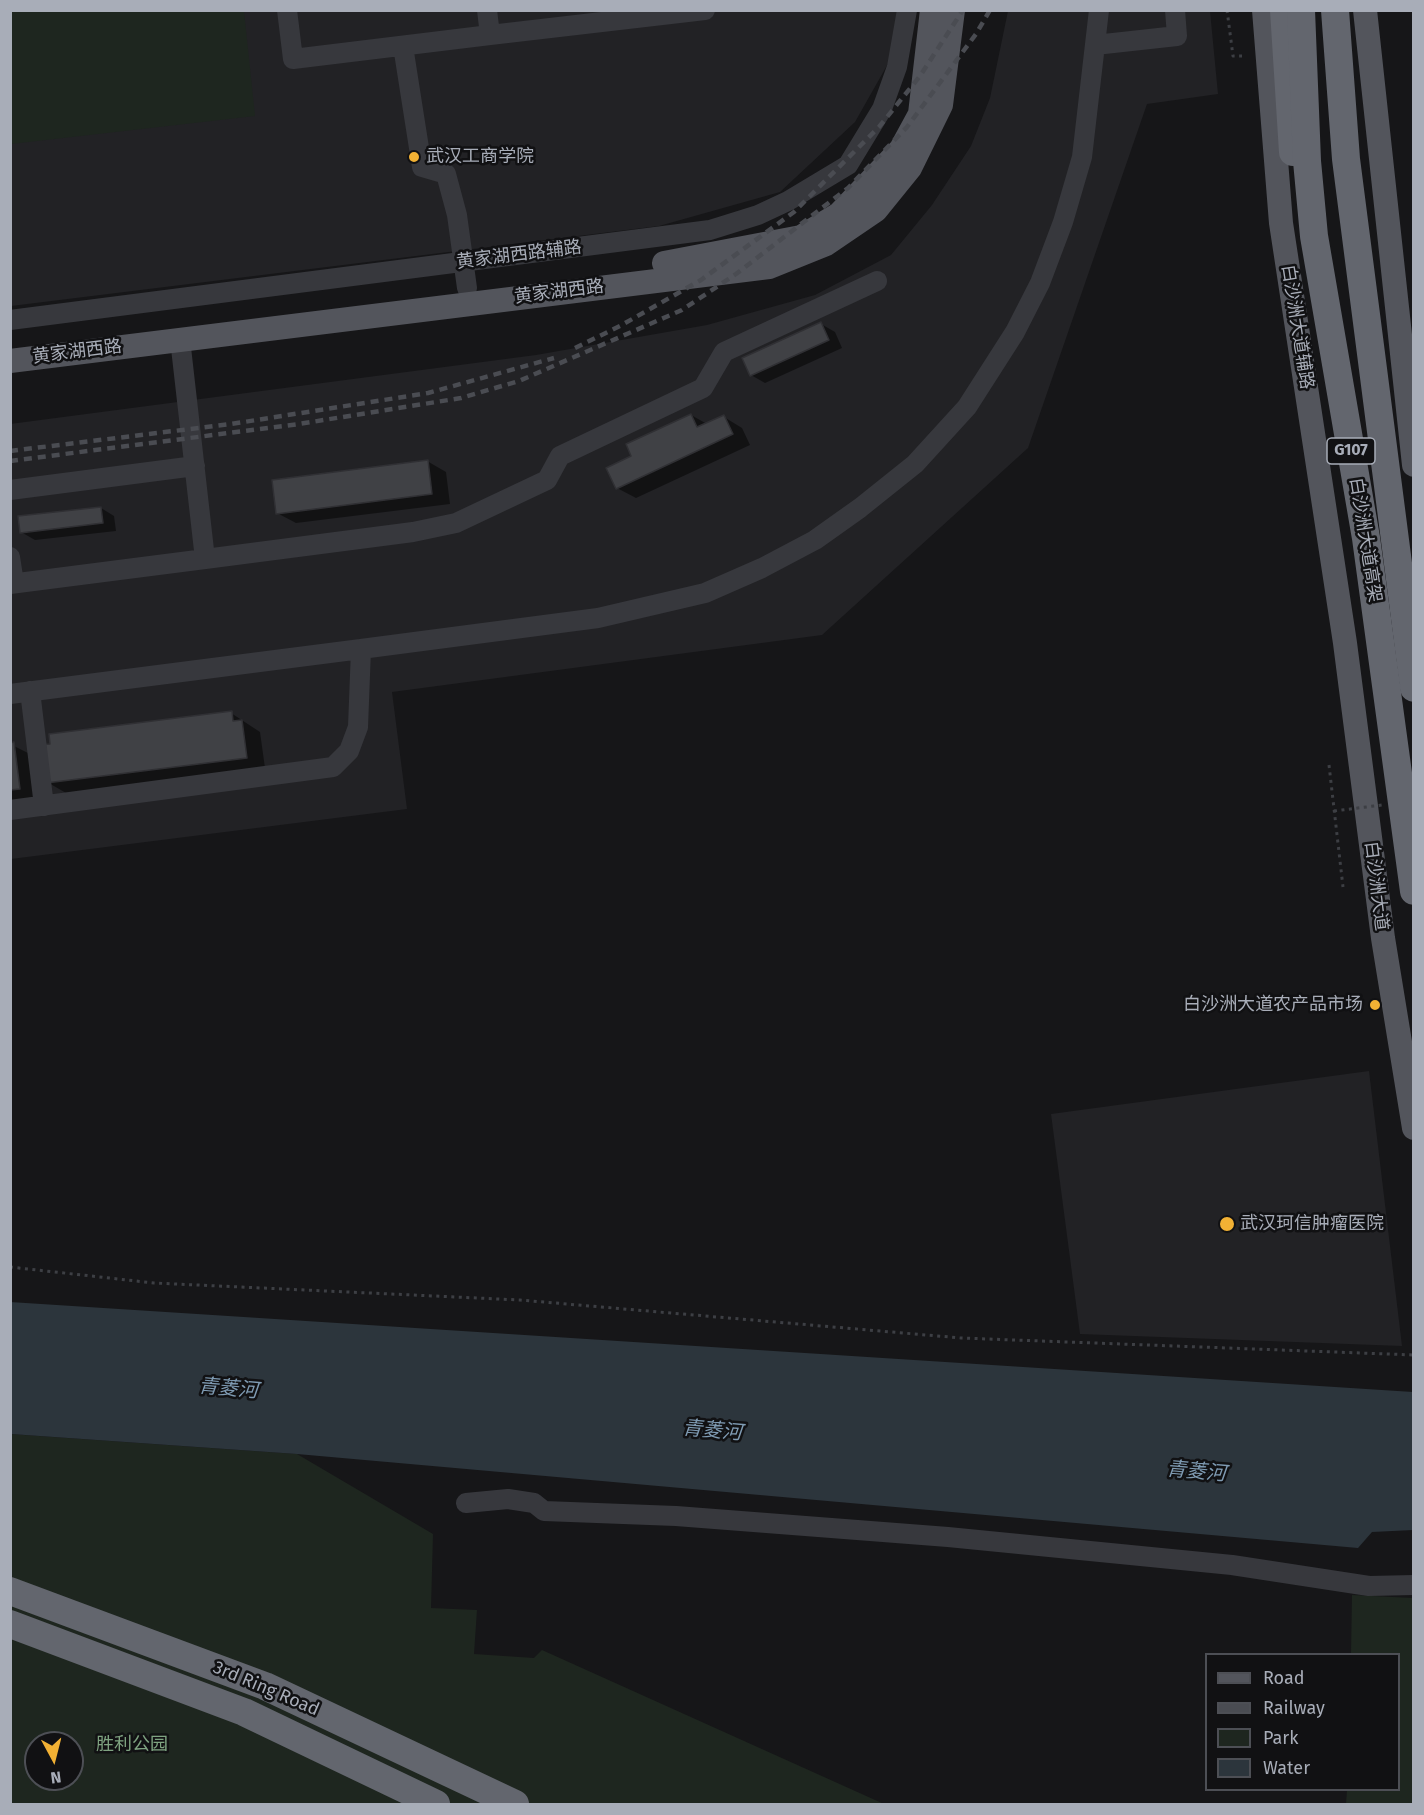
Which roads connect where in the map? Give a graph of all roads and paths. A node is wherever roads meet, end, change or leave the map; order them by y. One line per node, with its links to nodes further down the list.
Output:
1 (287, 10): 18 (street)
2 (487, 10): 16 (street)
3 (705, 10): 16 (street)
4 (907, 10): 21 (street, 黄家湖西路辅路)
5 (932, 10): 23 (main road, 黄家湖西路)
6 (953, 10): 25 (main road, 黄家湖西路)
7 (1099, 10): 17 (street)
8 (1175, 10): 17 (street)
9 (1227, 10): 19 (path)
10 (1264, 10): 35 (main road, 白沙洲大道辅路)
11 (1284, 10): 20 (highway, bridge)
12 (1301, 10): 20 (highway, 白沙洲大道高架 / G107, bridge)
13 (1335, 10): 31 (highway, 白沙洲大道高架 / G107)
14 (1348, 10): 31 (highway)
15 (1365, 10): 28 (main road)
16 (490, 35): 18 (street)
17 (1095, 45): 36 (street)
18 (403, 46): 21 (street)
19 (1242, 56)
20 (1314, 236): 45 (highway, 白沙洲大道高架 / G107, bridge)
21 (464, 262): 23 (street); 24 (street, 黄家湖西路辅路)
22 (877, 281): 33 (street)
23 (467, 288): 26 (main road, 黄家湖西路)
24 (10, 320)
25 (180, 339): 27 (main road, 黄家湖西路); 29 (street)
26 (10, 344)
27 (10, 360)
28 (1413, 465)
29 (195, 466): 30 (street); 33 (street)
30 (10, 490)
31 (1393, 536): 37 (highway, 白沙洲大道高架 / G107)
32 (10, 556): 34 (street)
33 (205, 559): 34 (street)
34 (12, 583)
35 (1345, 643): 46 (main road, 白沙洲大道)
36 (361, 649): 38 (street); 41 (street)
37 (1413, 688)
38 (20, 692): 41 (street)
39 (1329, 765): 43 (path)
40 (1391, 804): 43 (path, bridge)
41 (44, 806): 42 (street)
42 (10, 810)
43 (1334, 812): 44 (path)
44 (1343, 887)
45 (1413, 891)
46 (1410, 1082): 47 (main road, 白沙洲大道)
47 (1413, 1128)
48 (10, 1267): 49 (path)
49 (1413, 1355)
50 (466, 1503): 51 (street)
51 (1413, 1585)
52 (10, 1591): 55 (highway, 3rd Ring Road)
53 (10, 1624): 54 (highway, 3rd Ring Road)
54 (436, 1804)
55 (514, 1804)

